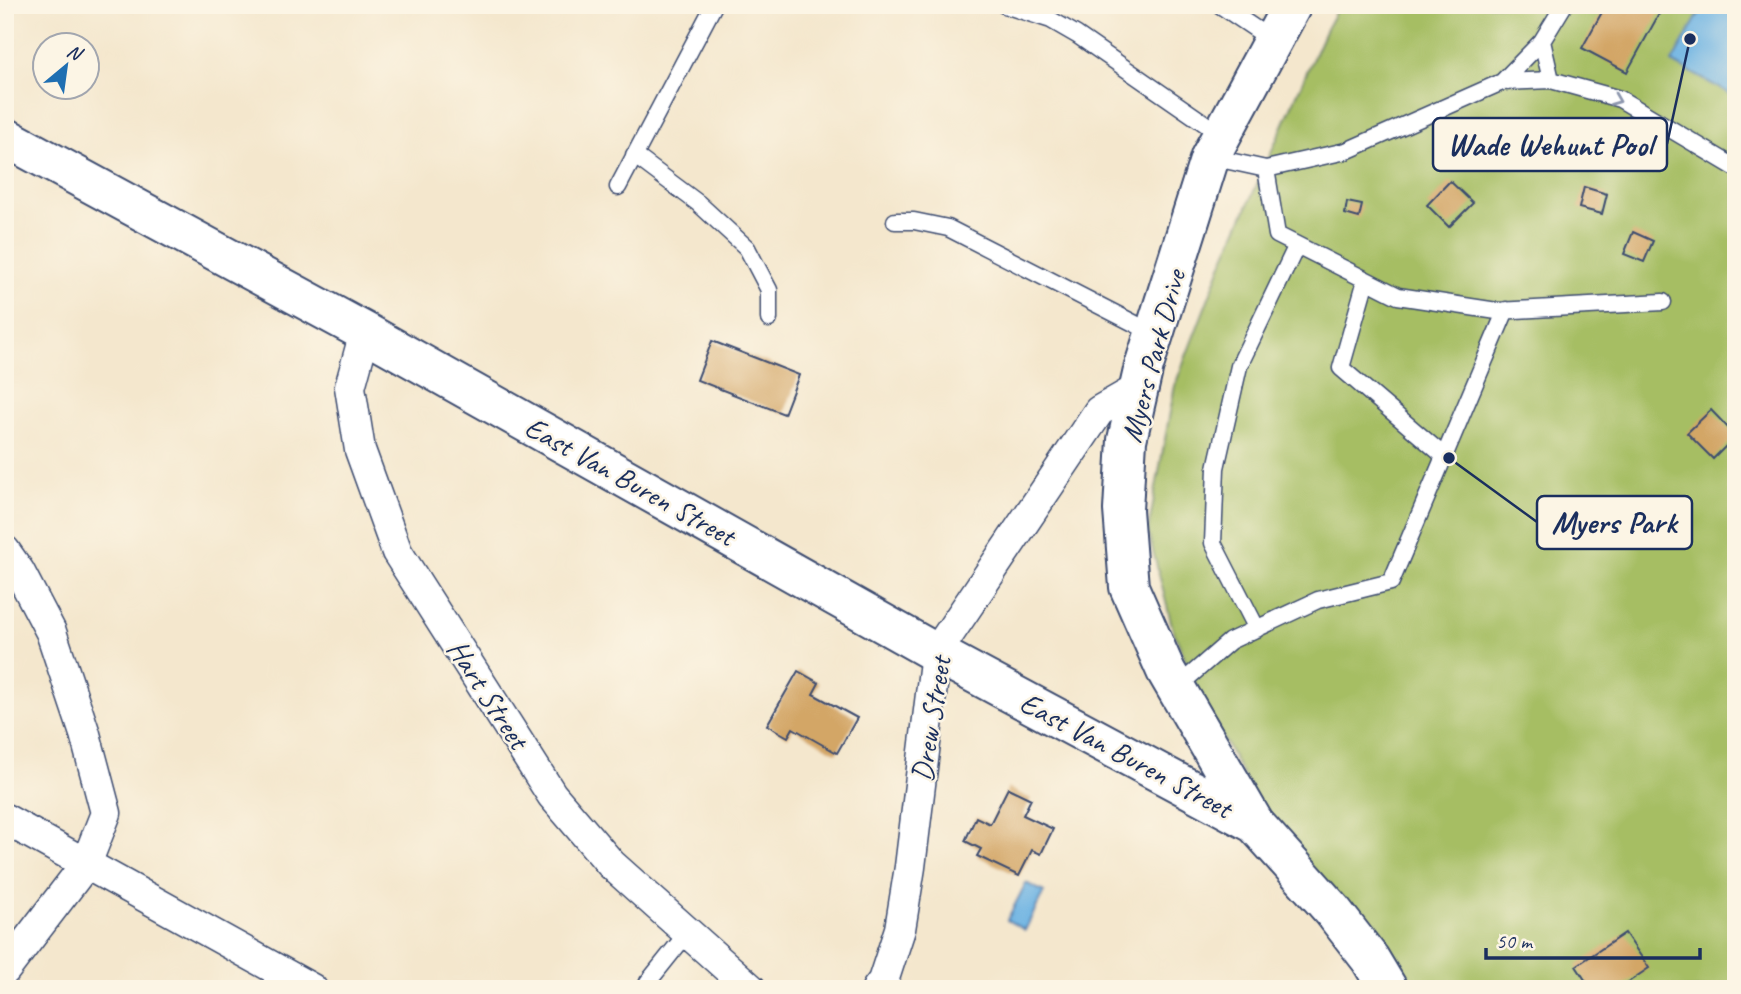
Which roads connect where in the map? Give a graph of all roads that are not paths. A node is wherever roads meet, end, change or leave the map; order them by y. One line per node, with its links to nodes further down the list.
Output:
1 (714, 5): 12 (lane)
2 (1004, 5): 11 (lane)
3 (1220, 5): 6 (lane)
4 (1292, 5): 6 (street, Myers Park Drive)
5 (1564, 5): 7 (lane)
6 (1272, 40): 11 (street, Myers Park Drive)
7 (1542, 41): 8 (lane); 9 (lane)
8 (1551, 80): 9 (lane); 13 (lane, one-way to 13)
9 (1502, 82): 14 (lane)
10 (5, 136): 22 (street, East Van Buren Street)
11 (1215, 146): 14 (lane); 23 (street, Myers Park Drive)
12 (634, 155): 15 (lane); 21 (lane)
13 (1736, 168)
14 (1266, 169): 17 (lane)
15 (618, 187)
16 (895, 221): 23 (lane)
17 (1297, 245): 18 (lane); 27 (lane)
18 (1366, 280): 20 (lane); 25 (lane)
19 (1662, 302): 20 (lane)
20 (1506, 310): 25 (lane)
21 (769, 319)
22 (365, 332): 28 (street, East Van Buren Street); 33 (street, Hart Street)
23 (1155, 334): 24 (street, Myers Park Drive)
24 (1139, 388): 28 (street, Drew Street); 29 (street, Myers Park Drive)
25 (1444, 456): 27 (lane)
26 (5, 551): 32 (street)
27 (1257, 629): 29 (lane)
28 (936, 653): 31 (street, East Van Buren Street); 39 (street, Drew Street)
29 (1176, 688): 31 (street, Myers Park Drive)
30 (5, 820): 32 (street)
31 (1255, 824): 40 (street, Myers Park Drive)
32 (86, 864): 34 (street); 35 (street)
33 (688, 932): 37 (lane); 38 (street, Hart Street)
34 (5, 970)
35 (273, 979): 36 (street)
36 (312, 989)
37 (645, 989)
38 (751, 989)
39 (877, 989)
40 (1388, 989)

